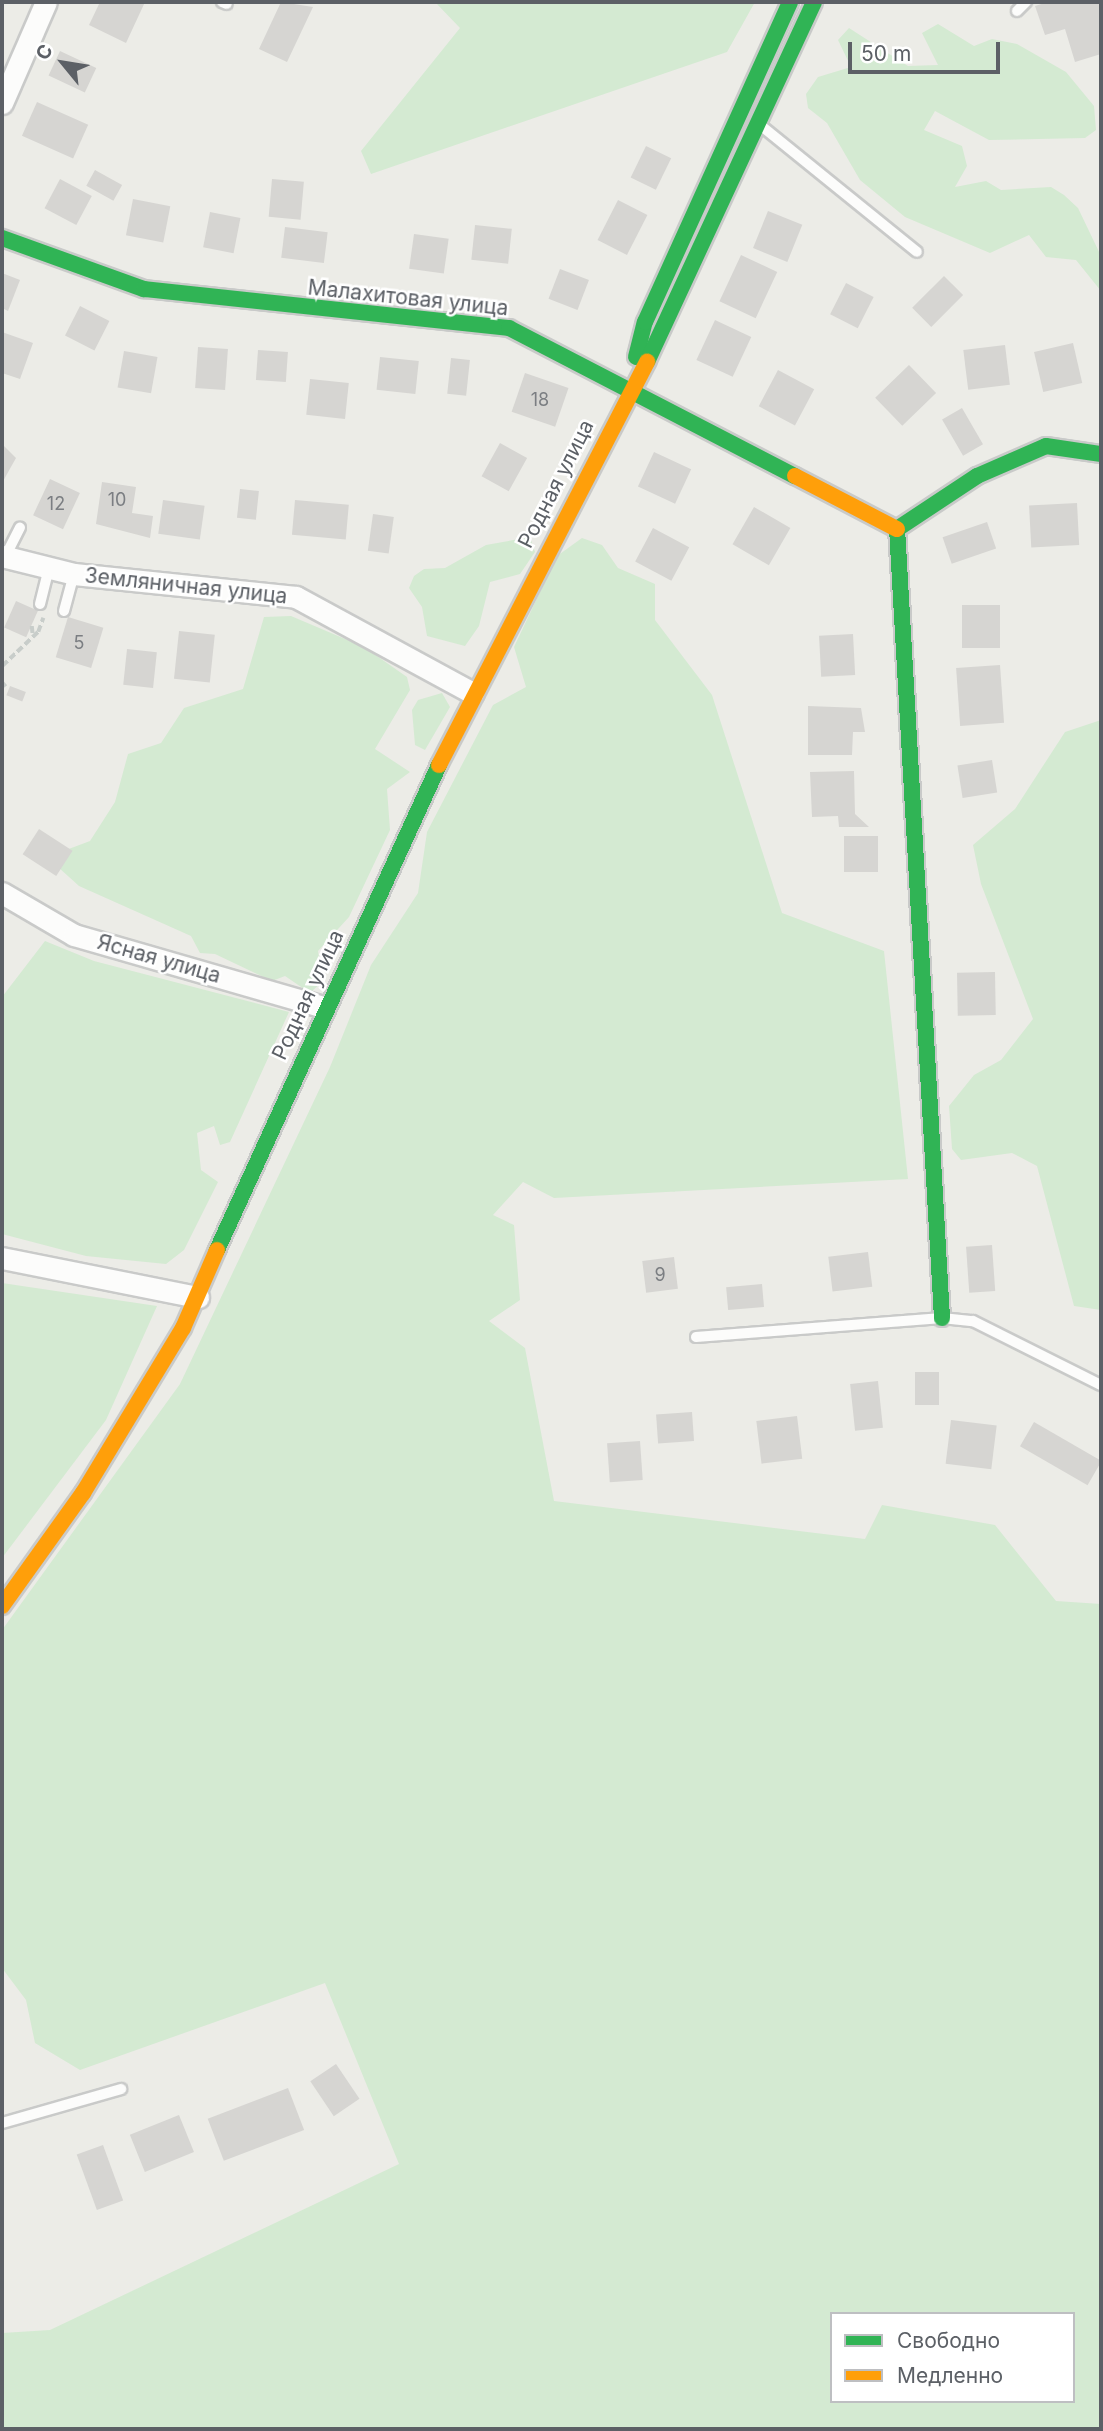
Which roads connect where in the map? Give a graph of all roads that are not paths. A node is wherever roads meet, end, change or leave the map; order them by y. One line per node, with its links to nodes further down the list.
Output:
1 (46, 2): 6 (street)
2 (790, 2): 10 (street, Родная улица)
3 (814, 2): 7 (street, Родная улица)
4 (1026, 2): 5 (lane)
5 (1017, 11)
6 (2, 103)
7 (757, 122): 9 (lane); 10 (street, Родная улица)
8 (2, 237): 10 (street, Малахитовая улица)
9 (917, 252)
10 (629, 387): 13 (street, Малахитовая улица); 19 (street, Родная улица)
11 (1101, 454): 13 (street)
12 (20, 528): 14 (lane)
13 (897, 529): 24 (street)
14 (3, 557): 15 (street, Земляничная улица)
15 (49, 569): 16 (street, Земляничная улица); 17 (lane)
16 (74, 574): 18 (lane); 19 (street, Земляничная улица)
17 (40, 604)
18 (64, 611)
19 (473, 693): 21 (street, Родная улица)
20 (2, 893): 21 (street, Ясная улица)
21 (324, 1007): 23 (street, Родная улица)
22 (2, 1258): 23 (street)
23 (198, 1297): 27 (street, Родная улица)
24 (942, 1318): 25 (lane); 26 (lane)
25 (696, 1337)
26 (1101, 1385)
27 (2, 1605)
28 (121, 2089): 29 (lane)
29 (2, 2123)

